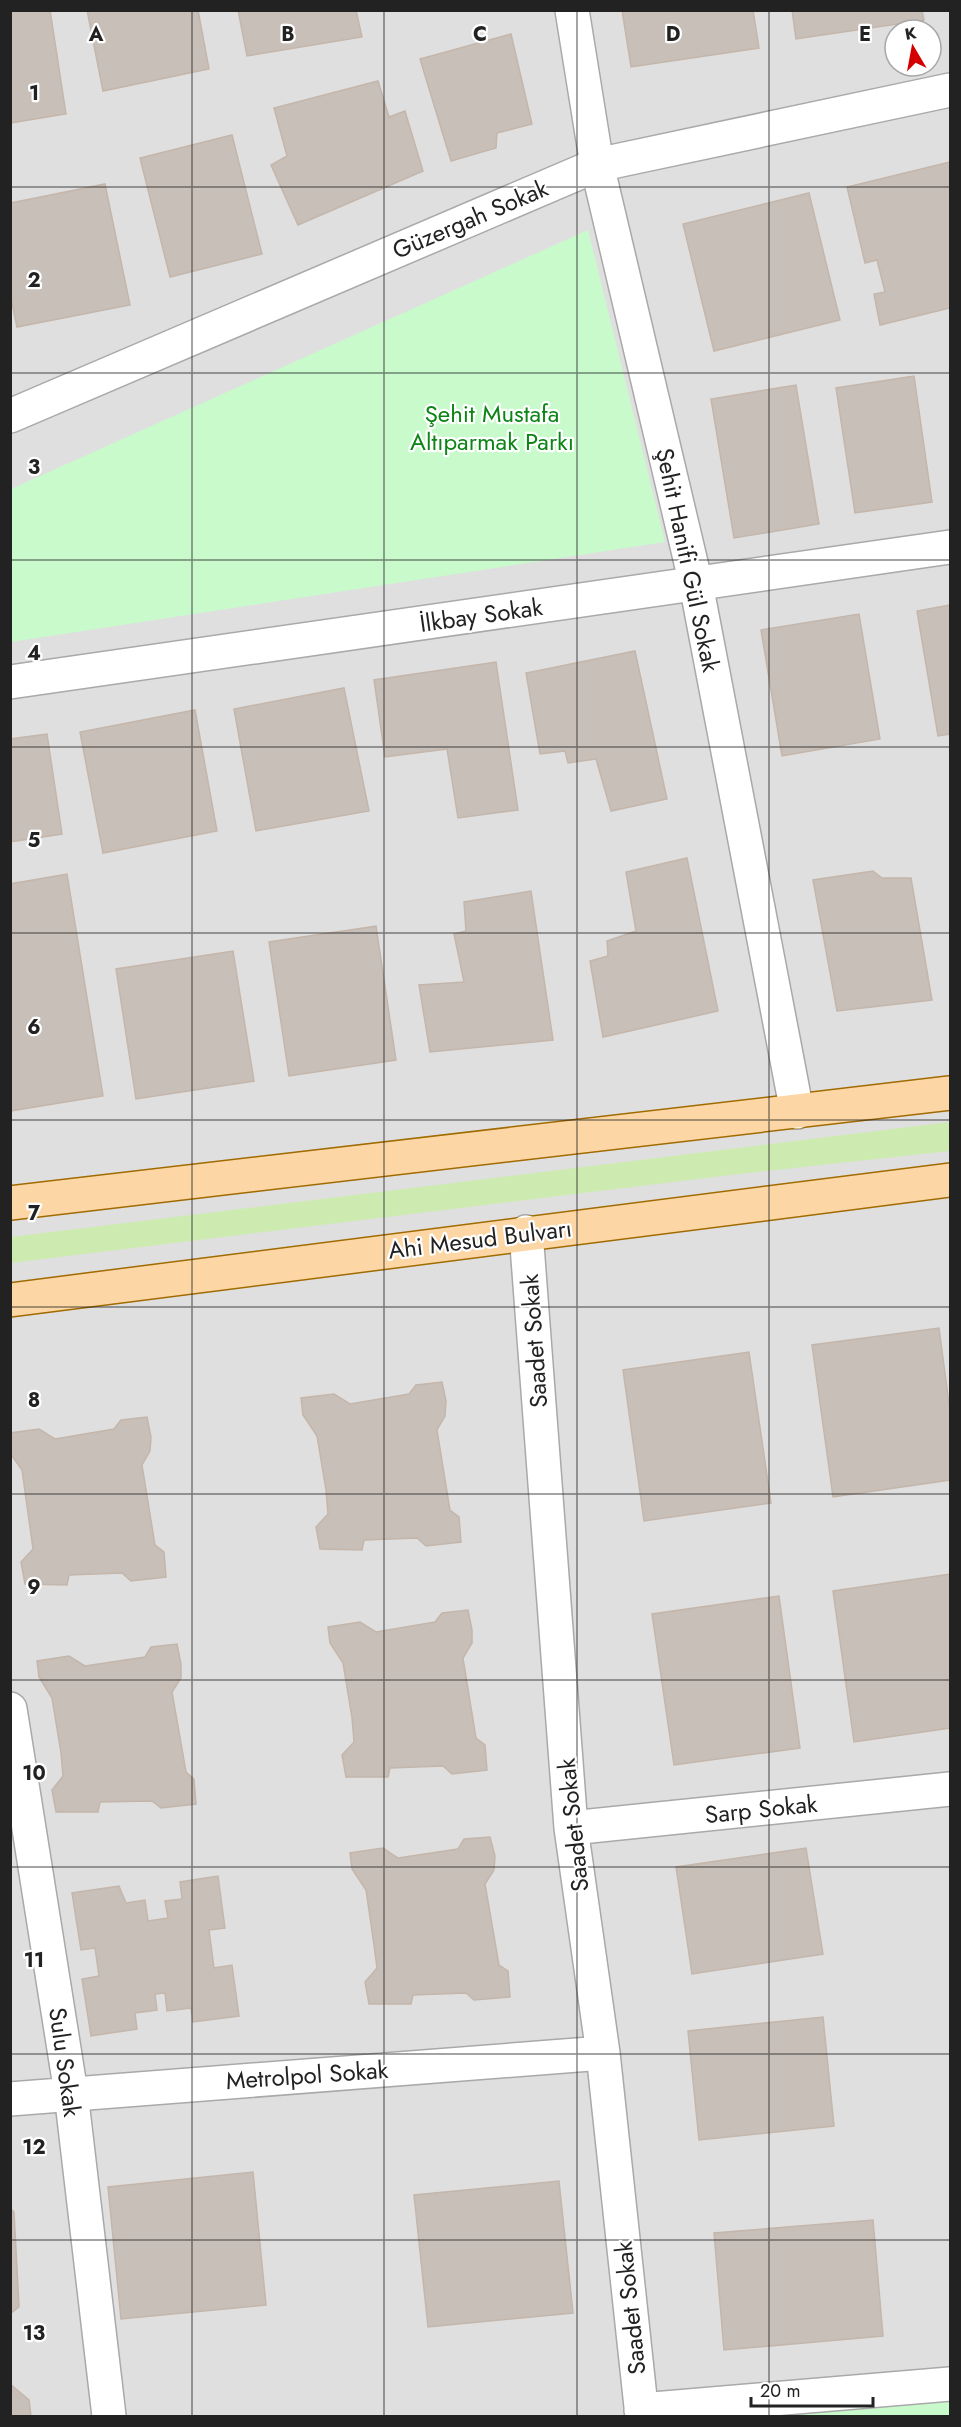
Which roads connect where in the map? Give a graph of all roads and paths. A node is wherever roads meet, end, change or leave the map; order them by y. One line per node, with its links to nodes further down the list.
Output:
1 (572, 10): 3 (street, Şehit Hanifi Gül Sokak)
2 (951, 90): 3 (street, Güzergah Sokak)
3 (597, 165): 4 (street, Güzergah Sokak); 6 (street, Şehit Hanifi Gül Sokak)
4 (10, 416)
5 (951, 547): 6 (street, İlkbay Sokak)
6 (696, 584): 7 (street, İlkbay Sokak); 9 (street, Şehit Hanifi Gül Sokak)
7 (10, 682)
8 (951, 1093): 9 (main road)
9 (797, 1112): 11 (main road)
10 (951, 1180): 12 (main road, Ahi Mesud Bulvarı)
11 (10, 1203)
12 (526, 1232): 13 (main road, Ahi Mesud Bulvarı); 16 (street, Saadet Sokak)
13 (10, 1300)
14 (10, 1709): 18 (street, Sulu Sokak)
15 (951, 1789): 16 (street, Sarp Sokak)
16 (571, 1828): 17 (street, Saadet Sokak)
17 (603, 2053): 18 (street, Metrolpol Sokak); 21 (street, Saadet Sokak)
18 (71, 2093): 19 (street, Metrolpol Sokak); 22 (street, Sulu Sokak)
19 (10, 2099)
20 (951, 2384): 21 (street)
21 (641, 2413)
22 (109, 2416)

